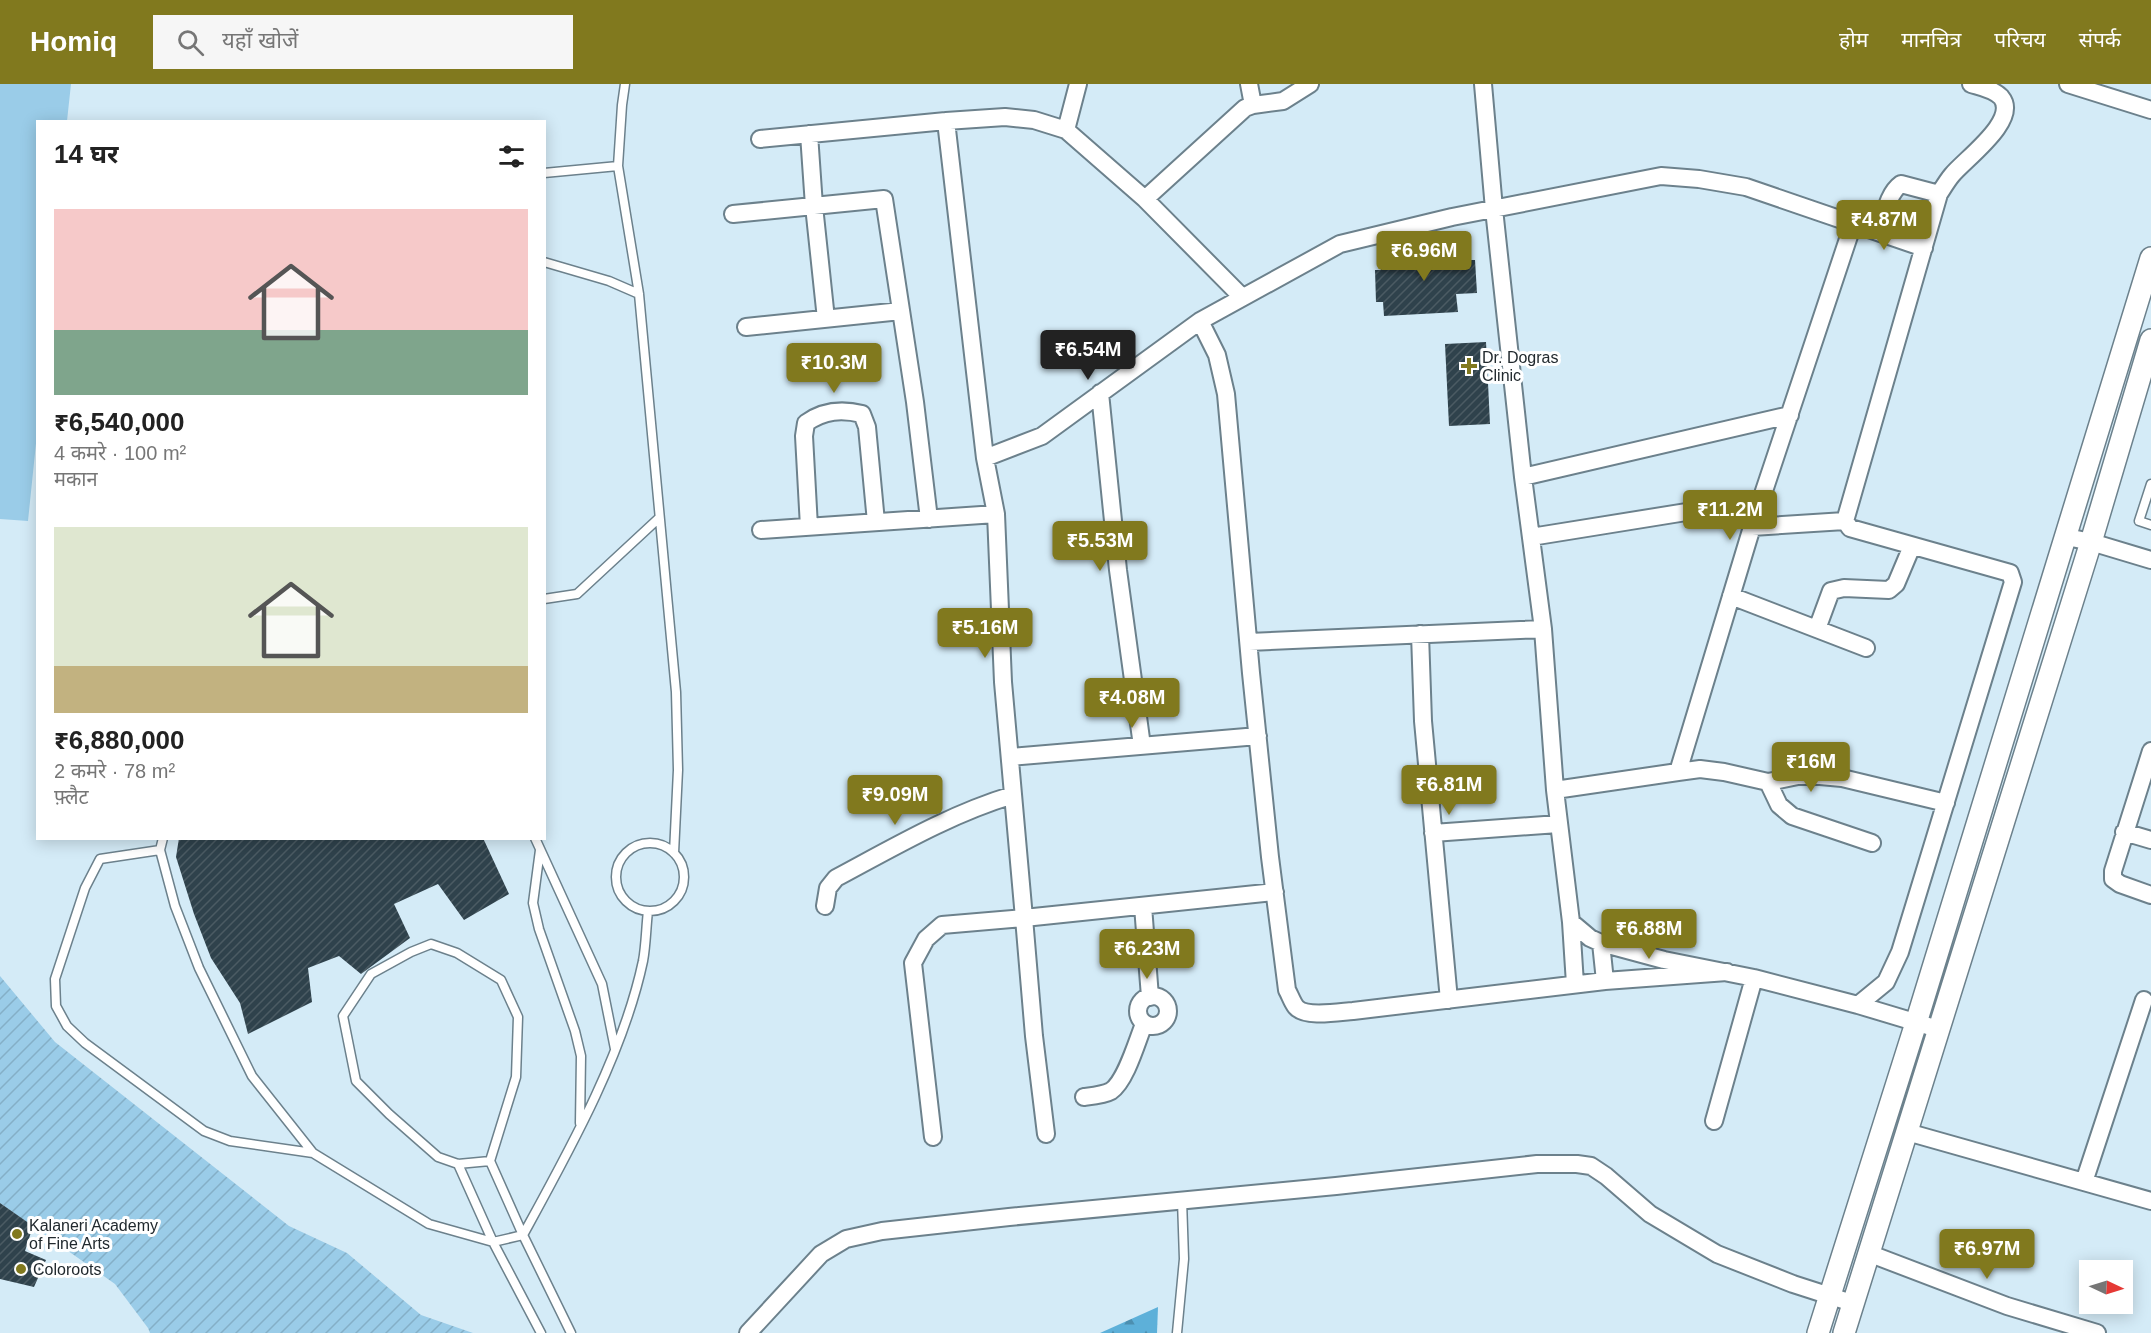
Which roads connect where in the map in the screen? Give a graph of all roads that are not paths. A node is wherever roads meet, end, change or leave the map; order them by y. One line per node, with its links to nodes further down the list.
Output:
1 (626, 84): 14 (lane)
2 (1078, 84): 11 (street)
3 (1249, 84): 8 (street)
4 (1310, 84): 8 (street)
5 (1483, 84): 19 (street)
6 (1971, 84): 16 (street)
7 (2068, 84): 9 (street)
8 (1253, 105): 17 (street)
9 (2151, 110)
10 (946, 121): 11 (street); 12 (street); 35 (street)
11 (1066, 130): 17 (street)
12 (809, 135): 13 (street); 18 (street)
13 (760, 140)
14 (618, 166): 15 (lane); 26 (lane)
15 (546, 173)
16 (1939, 194): 22 (street); 23 (street)
17 (1145, 199): 27 (street)
18 (814, 206): 20 (street); 28 (street); 29 (street)
19 (1494, 208): 21 (street); 27 (street); 36 (street)
20 (733, 214)
21 (1853, 225): 22 (street); 34 (street)
22 (1880, 231): 23 (street)
23 (1924, 248): 42 (street)
24 (2151, 258): 49 (street)
25 (546, 263): 26 (lane)
26 (639, 294): 40 (lane)
27 (1242, 297): 30 (street)
28 (901, 311): 29 (street); 41 (street)
29 (826, 319): 31 (street)
30 (1200, 321): 33 (street); 58 (street)
31 (746, 327)
32 (2151, 340): 50 (street)
33 (1100, 393): 35 (street); 61 (street)
34 (1790, 415): 36 (street); 38 (street)
35 (985, 458): 39 (street)
36 (1523, 477): 48 (street)
37 (2151, 484): 44 (lane)
38 (1761, 500): 46 (street); 48 (street)
39 (996, 514): 41 (street); 63 (street)
40 (659, 518): 54 (lane); 78 (lane)
41 (929, 519): 43 (street)
42 (1845, 520): 46 (street); 51 (street)
43 (876, 522): 45 (street); 45 (street)
44 (2151, 525)
45 (809, 527): 47 (street)
46 (1752, 527): 53 (street)
47 (761, 530)
48 (1531, 537): 55 (street)
49 (2067, 537): 50 (street); 95 (street)
50 (2091, 542): 52 (street); 97 (street)
51 (1912, 546): 56 (street); 68 (street)
52 (2151, 561)
53 (1731, 596): 56 (street); 64 (street)
54 (546, 599)
55 (1543, 629): 57 (street); 66 (street)
56 (1817, 629): 59 (street)
57 (1420, 634): 58 (street); 71 (street)
58 (1249, 642): 60 (street)
59 (1866, 648)
60 (1258, 736): 61 (street); 79 (street)
61 (1142, 746): 63 (street)
62 (2151, 751): 70 (street)
63 (1010, 757): 67 (street)
64 (1678, 772): 65 (street); 66 (street)
65 (1768, 782): 68 (street); 75 (street)
66 (1555, 790): 69 (street)
67 (1013, 795): 81 (street); 84 (street)
68 (1946, 803): 94 (street)
69 (1558, 824): 71 (street); 85 (street)
70 (2124, 832): 74 (street); 80 (street)
71 (1433, 833): 92 (street)
72 (162, 840): 76 (lane)
73 (536, 840): 77 (lane)
74 (2151, 840)
75 (1872, 843)
76 (160, 850): 105 (lane); 105 (lane)
77 (540, 850): 98 (lane); 101 (lane)
78 (674, 853): 83 (lane); 83 (lane)
79 (1275, 892): 82 (street); 92 (street)
80 (2151, 895)
81 (825, 906)
82 (1143, 906): 84 (street); 91 (street)
83 (648, 911): 98 (lane)
84 (1024, 918): 103 (street); 104 (street)
85 (1571, 922): 86 (street); 90 (street)
86 (1601, 943): 87 (street); 89 (street)
87 (1727, 972): 88 (street); 89 (street)
88 (1754, 978): 94 (street); 100 (street)
89 (1605, 981): 90 (street)
90 (1575, 984): 92 (street)
91 (1150, 997): 96 (street); 96 (street)
92 (1449, 1000)
93 (2144, 1000): 108 (street)
94 (1858, 1005): 95 (street)
95 (1917, 1023): 97 (street); 114 (street)
96 (1144, 1024): 99 (street)
97 (1938, 1029): 102 (street)
98 (615, 1049): 101 (lane)
99 (1084, 1097)
100 (1714, 1121)
101 (580, 1125): 111 (lane)
102 (1907, 1132): 108 (street); 113 (street)
103 (1047, 1134)
104 (933, 1137)
105 (313, 1153): 112 (lane)
106 (490, 1161): 107 (lane); 107 (lane); 111 (lane)
107 (458, 1164): 112 (lane)
108 (2084, 1182): 110 (street)
109 (1182, 1200): 114 (street); 118 (street); 119 (lane)
110 (2151, 1201)
111 (523, 1235): 112 (lane); 117 (lane)
112 (493, 1242): 116 (lane)
113 (1868, 1253): 115 (street); 122 (street)
114 (1829, 1296): 115 (street); 120 (street)
115 (1852, 1304): 121 (street)
116 (541, 1333)
117 (571, 1333)
118 (748, 1333)
119 (1177, 1333)
120 (1818, 1333)
121 (1844, 1333)
122 (2097, 1333)

